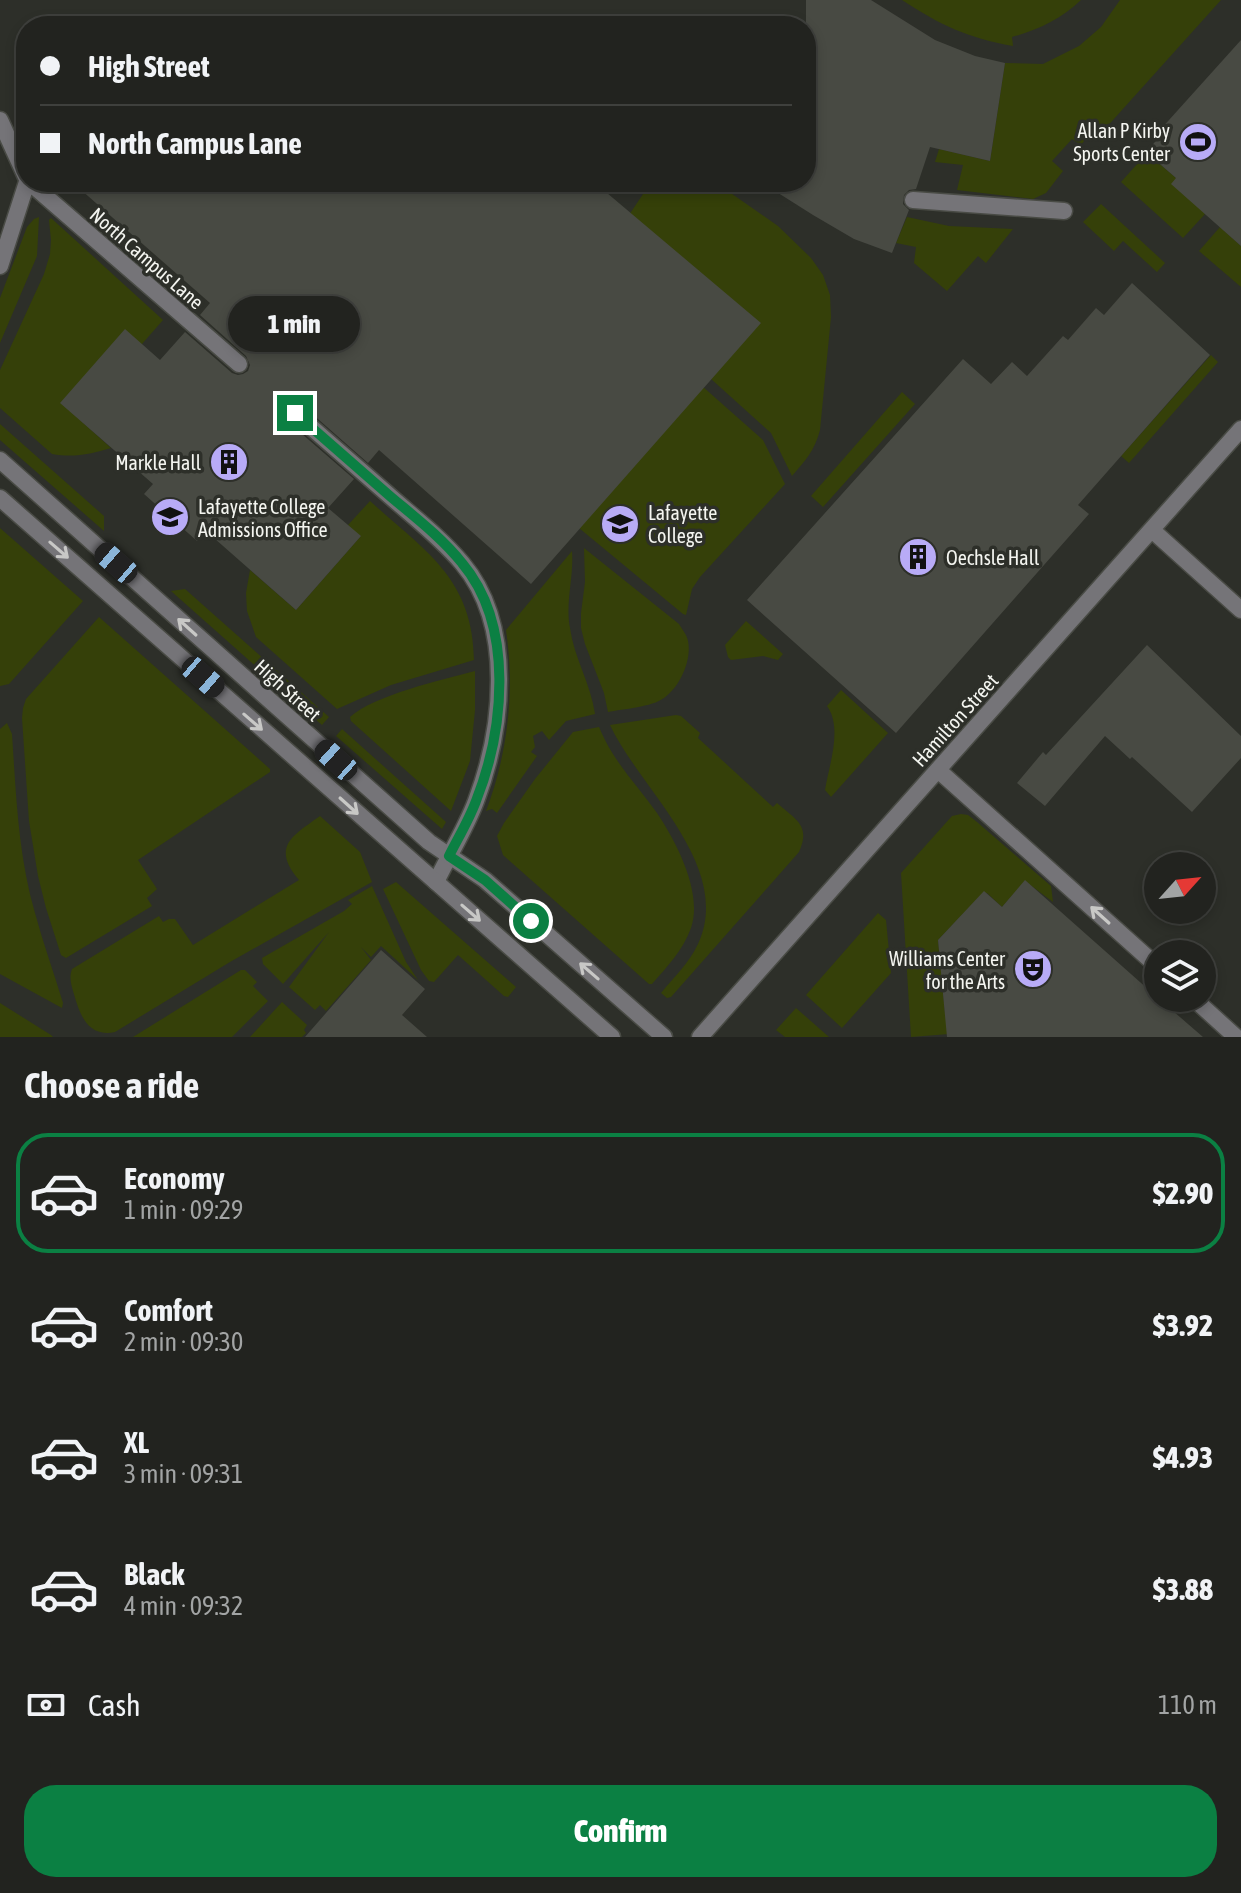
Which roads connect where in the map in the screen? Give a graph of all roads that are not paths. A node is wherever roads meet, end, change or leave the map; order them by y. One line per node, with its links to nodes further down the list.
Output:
1 (0, 120): 2 (street, North Campus Lane)
2 (16, 156)
3 (23, 192): 7 (street)
4 (41, 192): 8 (street, North Campus Lane)
5 (913, 200): 6 (street)
6 (1064, 211)
7 (0, 266)
8 (239, 364)
9 (295, 413): 16 (street)
10 (1241, 429): 13 (street, Hamilton Street)
11 (0, 460): 16 (street, High Street, one-way to 11)
12 (0, 498): 17 (street, one-way to 17)
13 (1152, 530): 14 (street); 15 (street, Hamilton Street)
14 (1241, 610)
15 (938, 770): 18 (street, one-way to 15); 22 (street, Hamilton Street)
16 (449, 856): 17 (street); 21 (street, High Street, one-way to 16)
17 (436, 882): 20 (street, one-way to 20)
18 (1144, 954)
19 (1208, 1012): 23 (street)
20 (612, 1037)
21 (664, 1037)
22 (700, 1037)
23 (1236, 1037)

